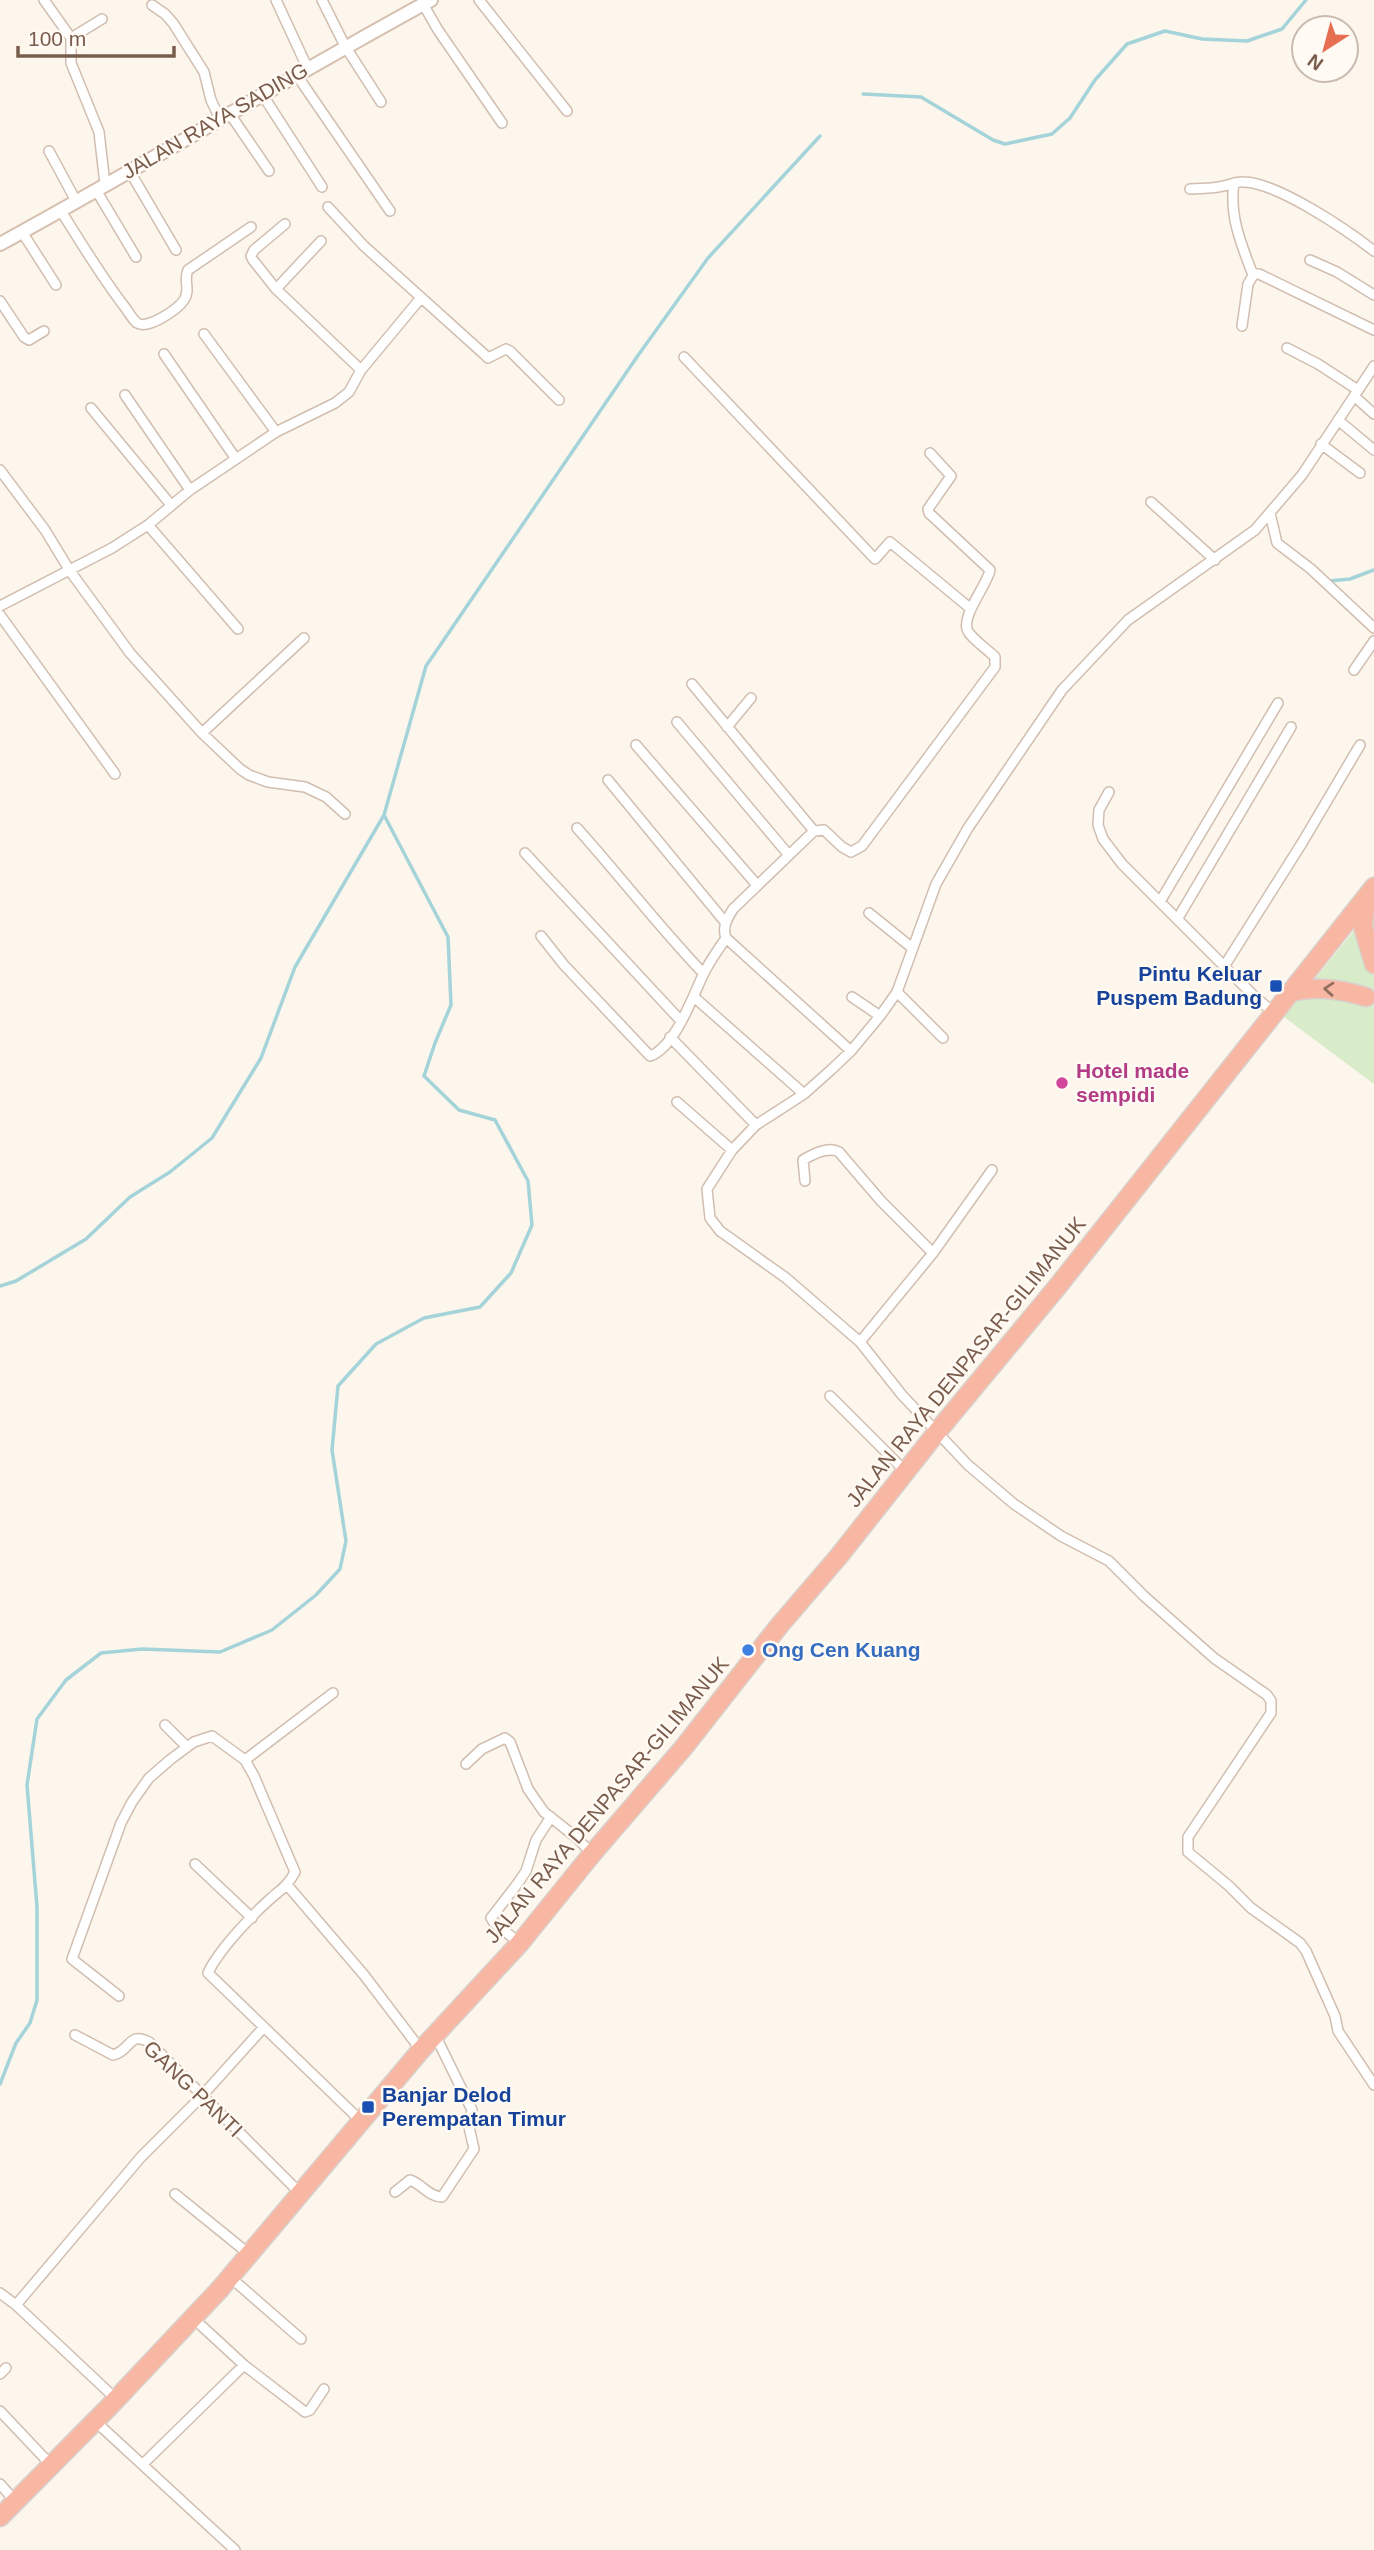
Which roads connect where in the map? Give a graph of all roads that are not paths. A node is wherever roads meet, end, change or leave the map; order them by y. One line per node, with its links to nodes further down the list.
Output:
1 (44, 0): 8 (street)
2 (276, 0): 10 (street)
3 (322, 0): 9 (street)
4 (479, 0): 13 (street)
5 (427, 2): 9 (street, JALAN RAYA SADING); 15 (street)
6 (152, 5): 14 (street)
7 (102, 19): 8 (street)
8 (71, 38): 20 (street)
9 (345, 46): 10 (street, JALAN RAYA SADING); 12 (street)
10 (302, 70): 11 (street, JALAN RAYA SADING); 26 (street)
11 (262, 94): 14 (street, JALAN RAYA SADING); 21 (street)
12 (381, 102)
13 (567, 111)
14 (225, 117): 17 (street, JALAN RAYA SADING); 18 (street)
15 (502, 123)
16 (49, 152): 23 (street)
17 (129, 170): 20 (street, JALAN RAYA SADING); 32 (street)
18 (269, 171)
19 (1234, 183): 22 (street); 33 (street); 36 (street)
20 (100, 187): 23 (street, JALAN RAYA SADING); 34 (street)
21 (322, 187)
22 (1190, 189)
23 (76, 201): 25 (street, JALAN RAYA SADING)
24 (328, 207): 40 (street)
25 (61, 211): 28 (street); 29 (street, JALAN RAYA SADING)
26 (390, 212)
27 (285, 225): 38 (street)
28 (251, 227)
29 (22, 232): 31 (street, JALAN RAYA SADING); 37 (street)
30 (321, 241): 38 (street)
31 (0, 244)
32 (176, 250)
33 (1374, 251)
34 (136, 257)
35 (1310, 260): 39 (street)
36 (1253, 275): 42 (street); 43 (street)
37 (56, 285)
38 (276, 289): 50 (street)
39 (1374, 295)
40 (420, 299): 50 (street); 53 (street)
41 (0, 300): 44 (street)
42 (1242, 326)
43 (1374, 330)
44 (44, 331)
45 (204, 334): 57 (street)
46 (1287, 348): 51 (street)
47 (164, 354): 61 (street)
48 (684, 357): 72 (street)
49 (1374, 366): 51 (street)
50 (361, 370): 57 (street)
51 (1356, 393): 55 (street); 56 (street)
52 (125, 395): 64 (street)
53 (559, 400)
54 (91, 408): 66 (street)
55 (1374, 414)
56 (1338, 420): 58 (street); 59 (street)
57 (276, 432): 61 (street)
58 (1321, 444): 63 (street); 67 (street)
59 (1374, 450)
60 (930, 453): 72 (street)
61 (236, 458): 64 (street)
62 (0, 470): 70 (street)
63 (1360, 473)
64 (190, 490): 66 (street)
65 (1151, 502): 69 (street)
66 (171, 505): 68 (street)
67 (1270, 513): 69 (street); 74 (street)
68 (148, 525): 70 (street); 75 (street)
69 (1215, 560): 104 (street)
70 (71, 571): 71 (street); 85 (street)
71 (0, 606)
72 (971, 609): 93 (street)
73 (0, 614): 88 (street)
74 (1374, 628)
75 (238, 629)
76 (304, 638): 85 (street)
77 (1374, 641): 78 (street)
78 (1354, 670)
79 (692, 684): 83 (street)
80 (751, 698): 83 (street)
81 (1278, 703): 98 (street)
82 (677, 722): 95 (street)
83 (727, 727): 93 (street)
84 (1292, 727): 100 (street)
85 (202, 733): 91 (street)
86 (636, 745): 96 (street)
87 (1360, 745): 106 (street)
88 (115, 774)
89 (608, 780): 101 (street)
90 (1109, 792): 98 (street)
91 (345, 814)
92 (577, 828): 107 (street)
93 (819, 830): 95 (street)
94 (524, 853): 115 (street)
95 (788, 854): 96 (street)
96 (757, 885): 101 (street)
97 (1371, 890): 105 (highway); 109 (highway, JALAN RAYA DENPASAR-GILIMANUK)
98 (1161, 900): 100 (street)
99 (869, 913): 104 (street)
100 (1178, 918): 106 (street)
101 (725, 922): 103 (street)
102 (541, 936): 116 (street)
103 (726, 938): 107 (street); 118 (street)
104 (911, 947): 108 (street)
105 (1374, 964)
106 (1225, 965): 113 (street)
107 (703, 974): 110 (street)
108 (897, 992): 114 (street); 117 (street)
109 (1291, 992): 112 (highway, one-way to 109); 113 (highway, JALAN RAYA DENPASAR-GILIMANUK)
110 (694, 997): 115 (street); 119 (street)
111 (852, 997): 114 (street)
112 (1366, 997)
113 (1274, 1013): 128 (highway, JALAN RAYA DENPASAR-GILIMANUK)
114 (880, 1016): 118 (street)
115 (681, 1021): 116 (street)
116 (670, 1037): 121 (street)
117 (943, 1038)
118 (851, 1051): 119 (street)
119 (804, 1094): 121 (street)
120 (677, 1102): 122 (street)
121 (756, 1125): 122 (street)
122 (732, 1150): 126 (street)
123 (992, 1170): 125 (street)
124 (805, 1181): 125 (street)
125 (933, 1253): 126 (street)
126 (860, 1342): 128 (street)
127 (830, 1396): 129 (street)
128 (937, 1432): 129 (highway, JALAN RAYA DENPASAR-GILIMANUK); 146 (street)
129 (906, 1472): 136 (highway, JALAN RAYA DENPASAR-GILIMANUK)
130 (333, 1693): 133 (street)
131 (164, 1726): 132 (street)
132 (187, 1747): 133 (street); 141 (street)
133 (245, 1760): 138 (street)
134 (466, 1764): 135 (street)
135 (551, 1817): 136 (street); 140 (street)
136 (592, 1854): 140 (highway, JALAN RAYA DENPASAR-GILIMANUK)
137 (195, 1864): 139 (street)
138 (288, 1886): 139 (street); 145 (street)
139 (252, 1918): 142 (street)
140 (520, 1943): 144 (highway, JALAN RAYA DENPASAR-GILIMANUK)
141 (119, 1996)
142 (264, 2027): 147 (street); 148 (street)
143 (75, 2035): 147 (street, GANG PANTI)
144 (435, 2035): 145 (highway, JALAN RAYA DENPASAR-GILIMANUK); 149 (street)
145 (421, 2050): 148 (highway, JALAN RAYA DENPASAR-GILIMANUK)
146 (1374, 2085)
147 (201, 2097): 151 (street, GANG PANTI); 155 (street)
148 (361, 2121): 151 (highway, JALAN RAYA DENPASAR-GILIMANUK)
149 (395, 2192)
150 (175, 2194): 152 (street)
151 (301, 2194): 152 (highway, JALAN RAYA DENPASAR-GILIMANUK)
152 (249, 2254): 153 (highway, JALAN RAYA DENPASAR-GILIMANUK)
153 (230, 2277): 156 (highway, JALAN RAYA DENPASAR-GILIMANUK); 157 (street)
154 (0, 2293): 155 (street)
155 (16, 2305): 160 (street)
156 (193, 2318): 158 (street); 160 (highway, JALAN RAYA DENPASAR-GILIMANUK)
157 (301, 2339)
158 (244, 2365): 159 (street); 163 (street)
159 (324, 2389)
160 (116, 2399): 162 (highway, JALAN RAYA DENPASAR-GILIMANUK)
161 (0, 2411): 164 (street)
162 (95, 2421): 163 (street); 164 (highway, JALAN RAYA DENPASAR-GILIMANUK)
163 (143, 2464): 168 (street)
164 (52, 2466): 166 (highway, JALAN RAYA DENPASAR-GILIMANUK)
165 (0, 2484): 166 (street)
166 (15, 2501): 167 (highway, JALAN RAYA DENPASAR-GILIMANUK)
167 (0, 2516)
168 (235, 2550)

